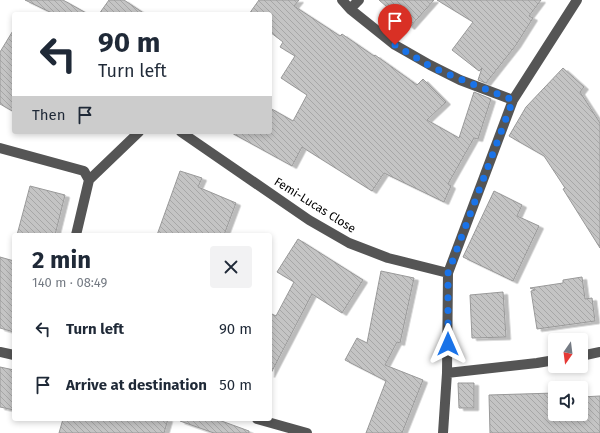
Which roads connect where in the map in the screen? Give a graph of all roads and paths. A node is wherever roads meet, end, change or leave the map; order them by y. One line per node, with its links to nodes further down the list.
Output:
1 (342, 0): 4 (street)
2 (358, 0): 4 (street)
3 (577, 0): 5 (street)
4 (350, 9): 5 (street)
5 (513, 100): 11 (street)
6 (137, 134): 9 (street)
7 (184, 134): 11 (street, Femi-Lucas Close)
8 (0, 148): 9 (street)
9 (90, 180): 10 (street)
10 (77, 233)
11 (448, 273): 17 (street)
12 (0, 352): 14 (street)
13 (600, 352): 15 (street)
14 (12, 355)
15 (588, 355)
16 (548, 361): 17 (street)
17 (447, 373): 20 (street)
18 (265, 421): 19 (street)
19 (307, 433)
20 (443, 433)

